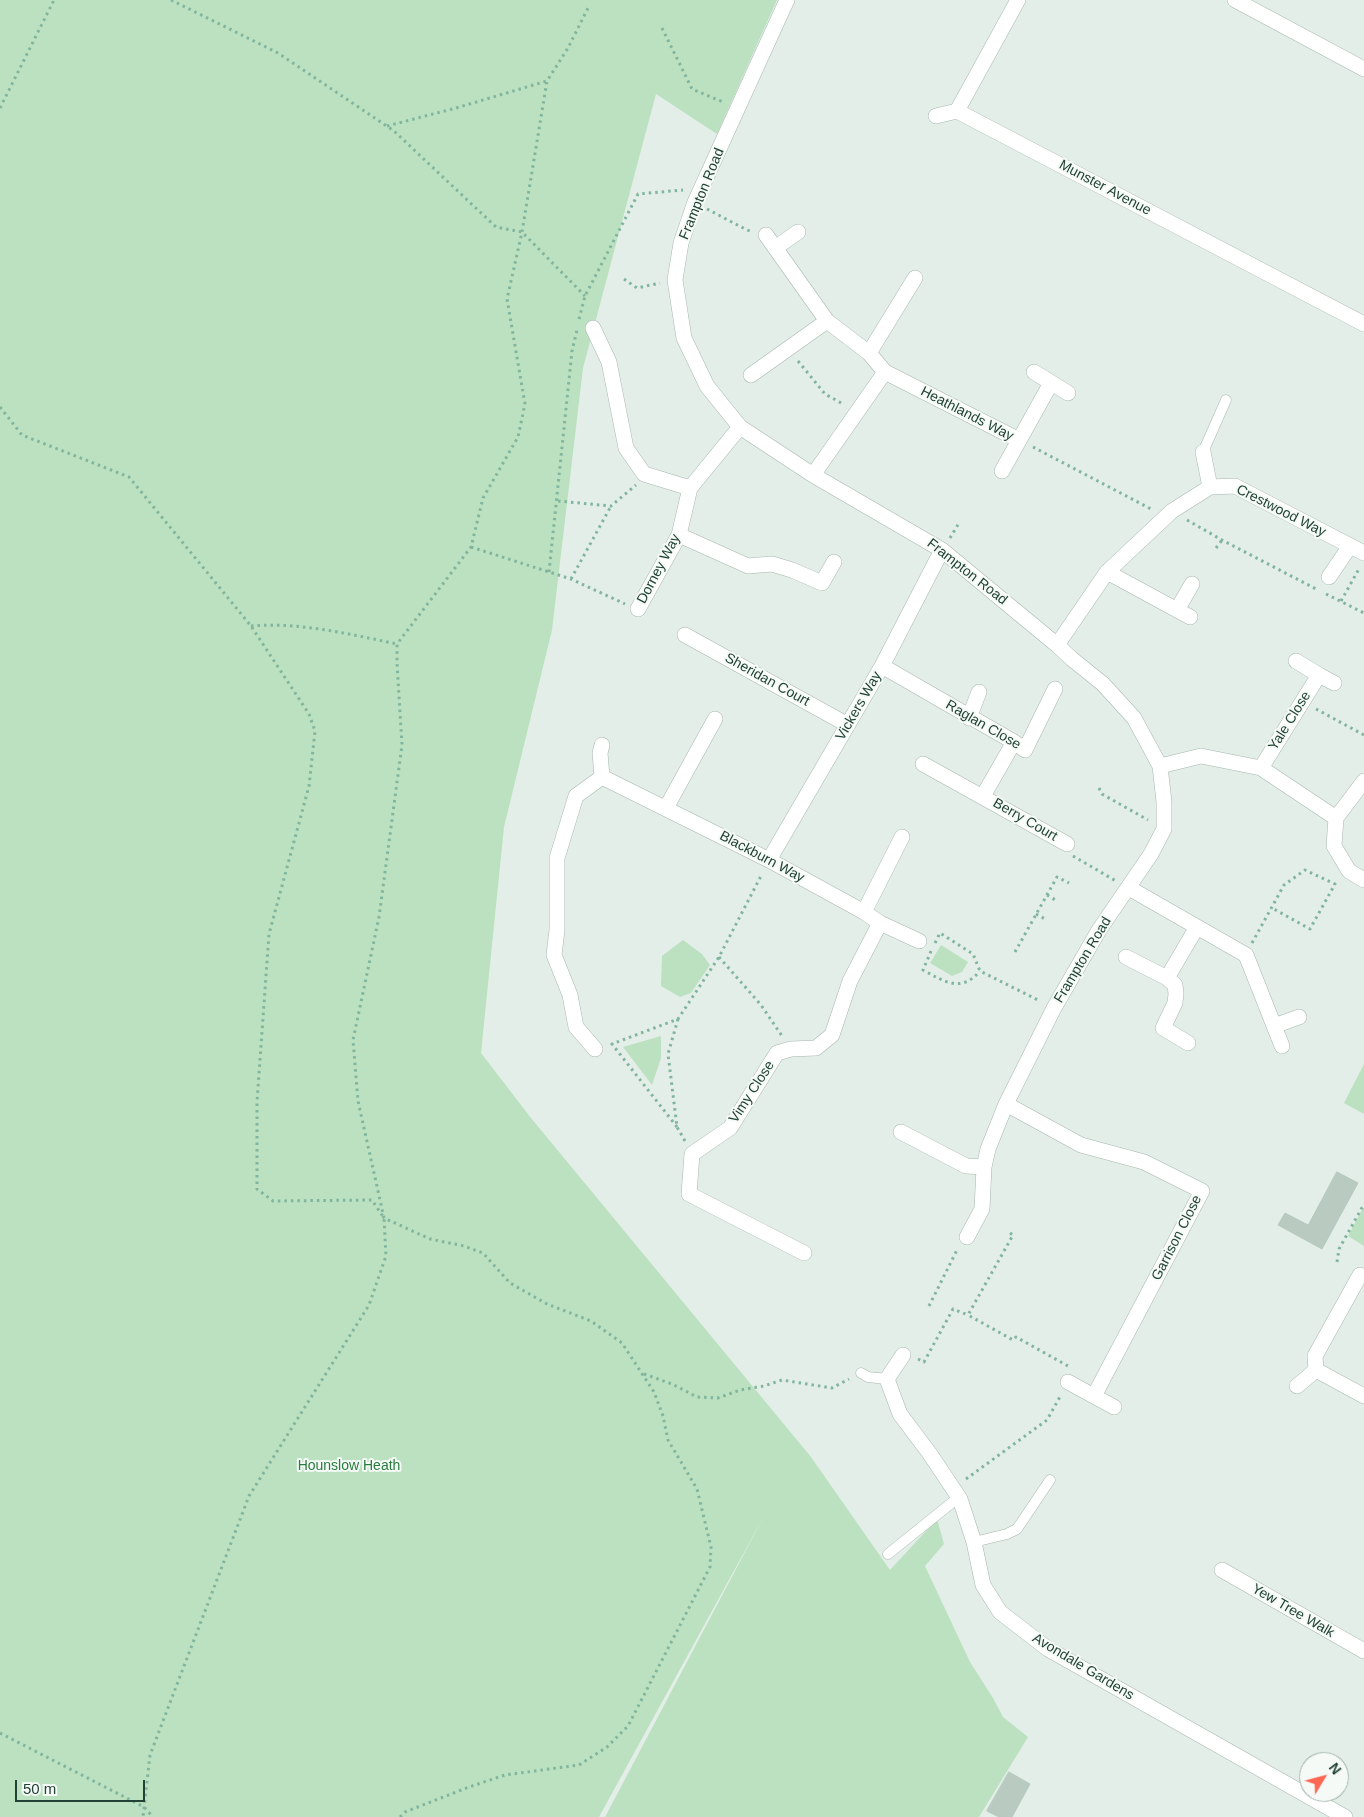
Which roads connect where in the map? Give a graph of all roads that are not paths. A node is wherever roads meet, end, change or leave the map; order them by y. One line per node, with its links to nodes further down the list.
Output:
1 (787, 0): 21 (street, Frampton Road)
2 (1018, 0): 5 (street)
3 (1235, 0): 4 (street)
4 (1364, 69)
5 (957, 111): 6 (street); 12 (street, Munster Avenue)
6 (936, 116)
7 (798, 232): 9 (street)
8 (766, 235): 9 (street, Heathlands Way)
9 (775, 248): 11 (street, Heathlands Way)
10 (914, 278): 14 (street)
11 (827, 321): 14 (street, Heathlands Way); 17 (street)
12 (1364, 324)
13 (594, 328): 27 (street)
14 (869, 353): 15 (street, Heathlands Way)
15 (885, 372): 22 (street, Heathlands Way); 25 (street)
16 (1034, 372): 18 (street)
17 (751, 375)
18 (1051, 383): 19 (street); 22 (street)
19 (1068, 393)
20 (1226, 400): 23 (lane)
21 (740, 427): 25 (street, Frampton Road); 27 (street, Dorney Way)
22 (1019, 440): 24 (street, Heathlands Way)
23 (1203, 452): 26 (street)
24 (1002, 471)
25 (813, 474): 30 (street, Frampton Road)
26 (1210, 487): 29 (street, Crestwood Way); 32 (street)
27 (690, 488): 28 (street, Dorney Way)
28 (679, 535): 31 (street); 35 (street, Dorney Way)
29 (1359, 549): 33 (street)
30 (942, 550): 37 (street, Frampton Road); 39 (street, Vickers Way)
31 (834, 562)
32 (1107, 572): 34 (street); 37 (street)
33 (1329, 578)
34 (1192, 584)
35 (638, 609)
36 (685, 635): 46 (street, Sheridan Court)
37 (1058, 645): 50 (street, Frampton Road)
38 (1296, 661): 40 (street)
39 (882, 666): 45 (street, Raglan Close); 46 (street, Vickers Way)
40 (1319, 675): 41 (street); 51 (street, Yale Close)
41 (1334, 683)
42 (1055, 689): 47 (street, Raglan Close)
43 (979, 692): 45 (street)
44 (715, 718): 55 (street)
45 (969, 718): 47 (street, Raglan Close)
46 (848, 725): 59 (street, Vickers Way)
47 (1014, 742): 54 (street, Berry Court)
48 (602, 745): 52 (street)
49 (923, 764): 54 (street, Berry Court)
50 (1160, 766): 51 (street); 61 (street, Frampton Road)
51 (1261, 768): 56 (street)
52 (602, 777): 55 (street, Blackburn Way); 72 (street)
53 (1364, 781): 56 (street)
54 (983, 796): 58 (street, Berry Court)
55 (666, 808): 59 (street, Blackburn Way)
56 (1336, 818): 60 (street)
57 (902, 837): 62 (street)
58 (1067, 844)
59 (770, 860): 62 (street, Blackburn Way)
60 (1364, 880)
61 (1129, 888): 64 (street); 73 (street, Frampton Road)
62 (864, 912): 63 (street, Blackburn Way)
63 (880, 924): 65 (street, Blackburn Way); 77 (street, Vimy Close)
64 (1197, 927): 67 (street); 69 (street)
65 (920, 942)
66 (1126, 957): 67 (street)
67 (1167, 978): 70 (street)
68 (1299, 1017): 69 (street)
69 (1274, 1026): 71 (street)
70 (1188, 1043)
71 (1282, 1046)
72 (595, 1049)
73 (1006, 1104): 75 (street, Frampton Road); 85 (street, Garrison Close)
74 (901, 1132): 75 (street)
75 (984, 1167): 76 (street)
76 (967, 1236)
77 (804, 1252)
78 (1360, 1275): 80 (street)
79 (907, 1355): 82 (street)
80 (1316, 1370): 84 (street); 86 (street)
81 (861, 1373): 82 (lane)
82 (887, 1379): 89 (street, Avondale Gardens)
83 (1068, 1382): 85 (street)
84 (1297, 1386)
85 (1094, 1396): 87 (street)
86 (1364, 1396)
87 (1114, 1407)
88 (1050, 1480): 90 (lane)
89 (956, 1493): 90 (street, Avondale Gardens); 91 (lane)
90 (974, 1542): 94 (street, Avondale Gardens)
91 (888, 1554)
92 (1222, 1570): 93 (street, Yew Tree Walk)
93 (1364, 1651)
94 (1345, 1817)

